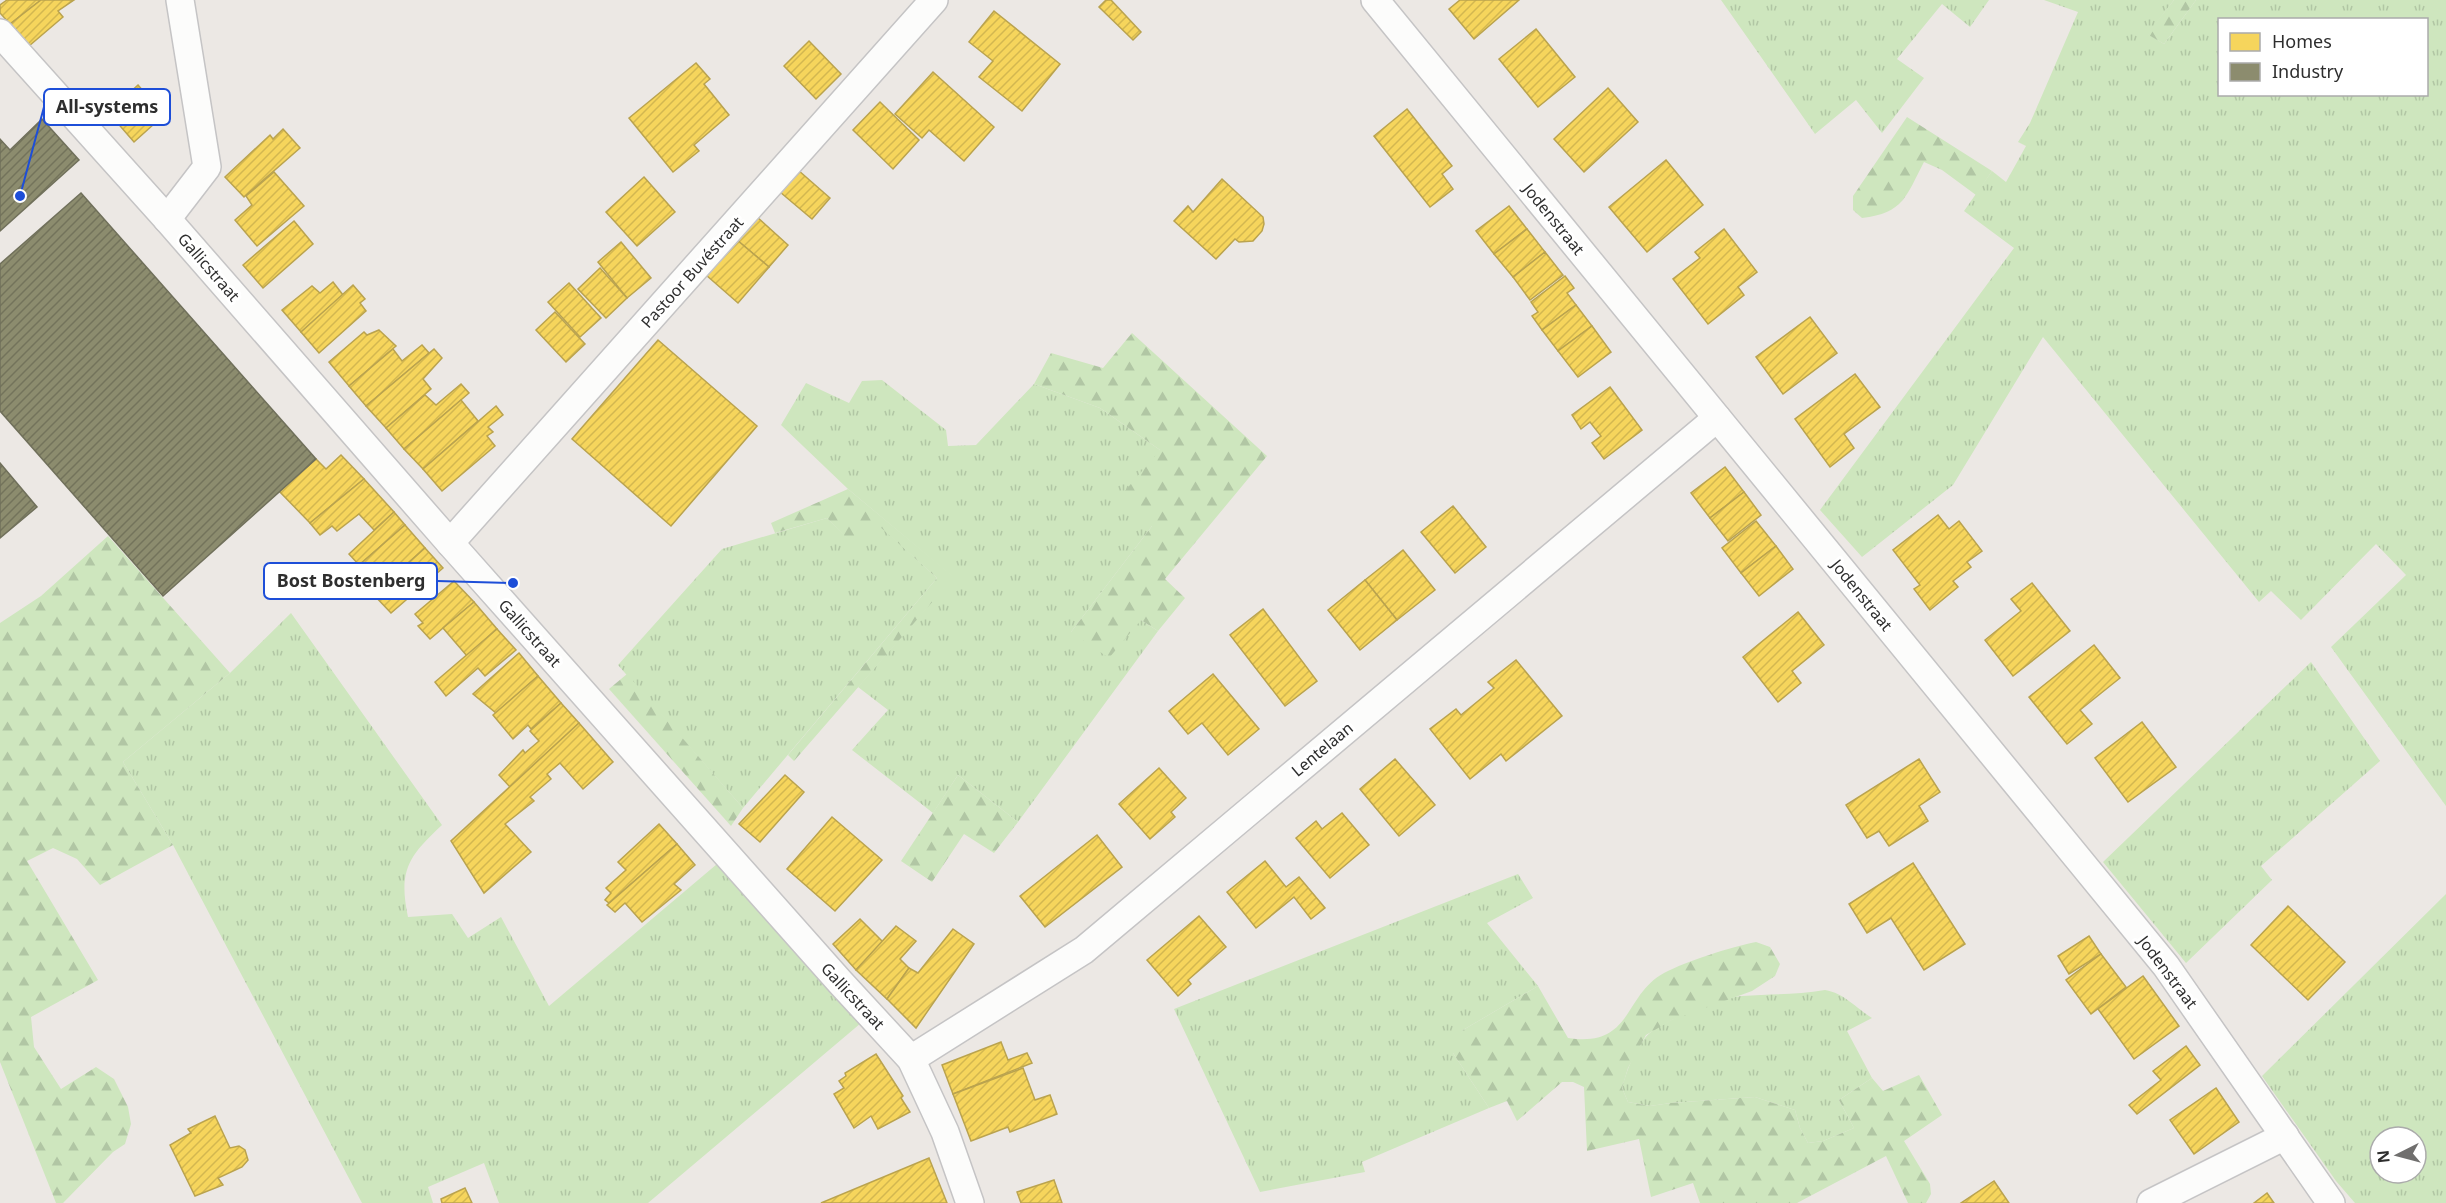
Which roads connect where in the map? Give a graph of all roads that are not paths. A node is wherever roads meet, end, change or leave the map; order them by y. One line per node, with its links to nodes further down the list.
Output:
1 (180, 0): 5 (street)
2 (934, 0): 7 (street, Pastoor Buvéstraat)
3 (1375, 0): 6 (street, Jodenstraat)
4 (0, 33): 5 (street, Gallicstraat)
5 (167, 219): 7 (street, Gallicstraat)
6 (1717, 418): 8 (street, Lentelaan); 9 (street, Jodenstraat)
7 (450, 543): 8 (street, Gallicstraat)
8 (911, 1059): 10 (street, Gallicstraat)
9 (2285, 1136): 11 (street); 12 (street, Jodenstraat)
10 (970, 1203)
11 (2151, 1203)
12 (2331, 1203)

